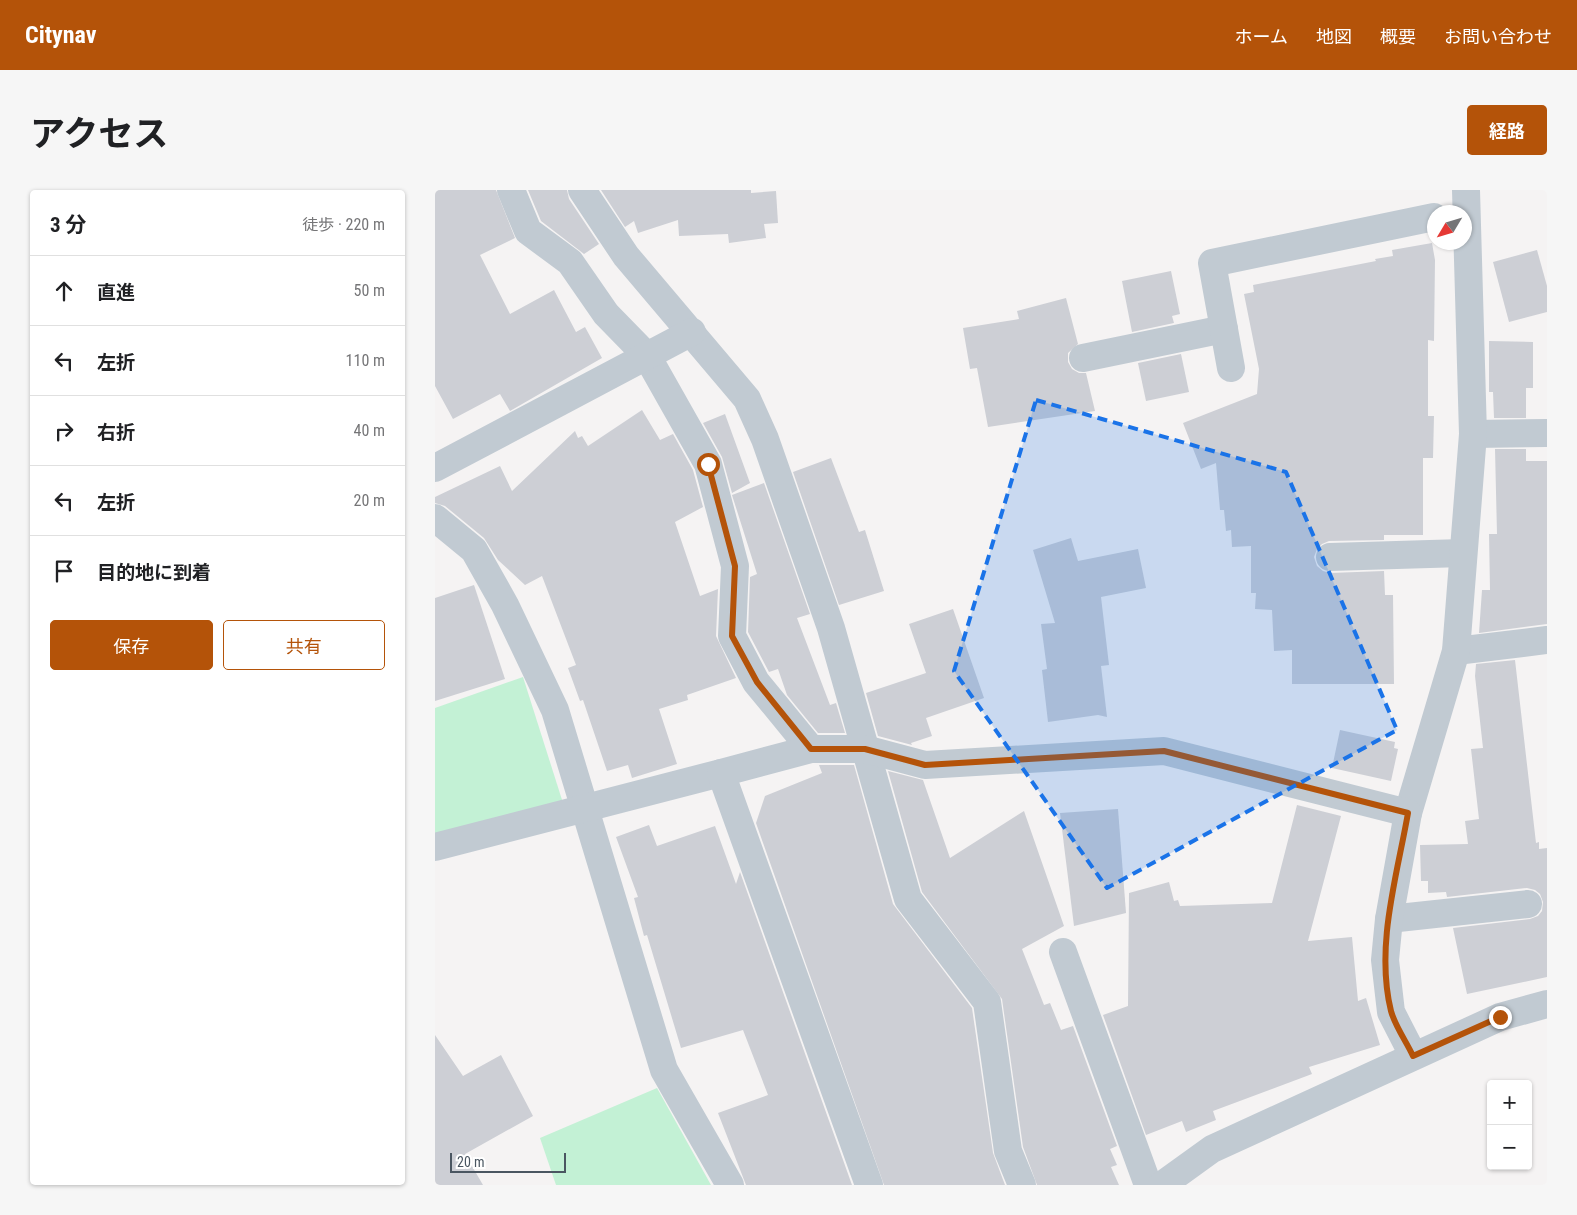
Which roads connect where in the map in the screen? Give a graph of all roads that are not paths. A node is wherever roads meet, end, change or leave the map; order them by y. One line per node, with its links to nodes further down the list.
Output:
1 (511, 190): 7 (street)
2 (582, 190): 6 (street)
3 (1463, 204): 11 (street)
4 (1427, 219): 5 (street)
5 (1224, 329): 8 (street); 9 (street)
6 (692, 332): 7 (street); 19 (street)
7 (647, 356): 12 (street); 18 (street)
8 (1083, 358)
9 (1231, 368)
10 (1547, 433): 11 (street)
11 (1473, 434): 14 (street)
12 (435, 468)
13 (435, 518): 21 (street)
14 (1463, 553): 15 (street); 17 (street)
15 (1330, 557)
16 (1547, 640): 17 (street)
17 (1456, 651): 22 (street)
18 (811, 749): 19 (street); 20 (street)
19 (865, 749): 22 (street); 31 (street)
20 (721, 773): 21 (street); 30 (street)
21 (585, 810): 23 (street); 29 (street)
22 (1408, 813): 25 (street)
23 (435, 847)
24 (1528, 904): 25 (street)
25 (1389, 919): 28 (street)
26 (1063, 952): 32 (street)
27 (1547, 1004): 28 (street)
28 (1413, 1056): 33 (street)
29 (730, 1185)
30 (869, 1185)
31 (1021, 1185)
32 (1148, 1185)
33 (1162, 1185)

